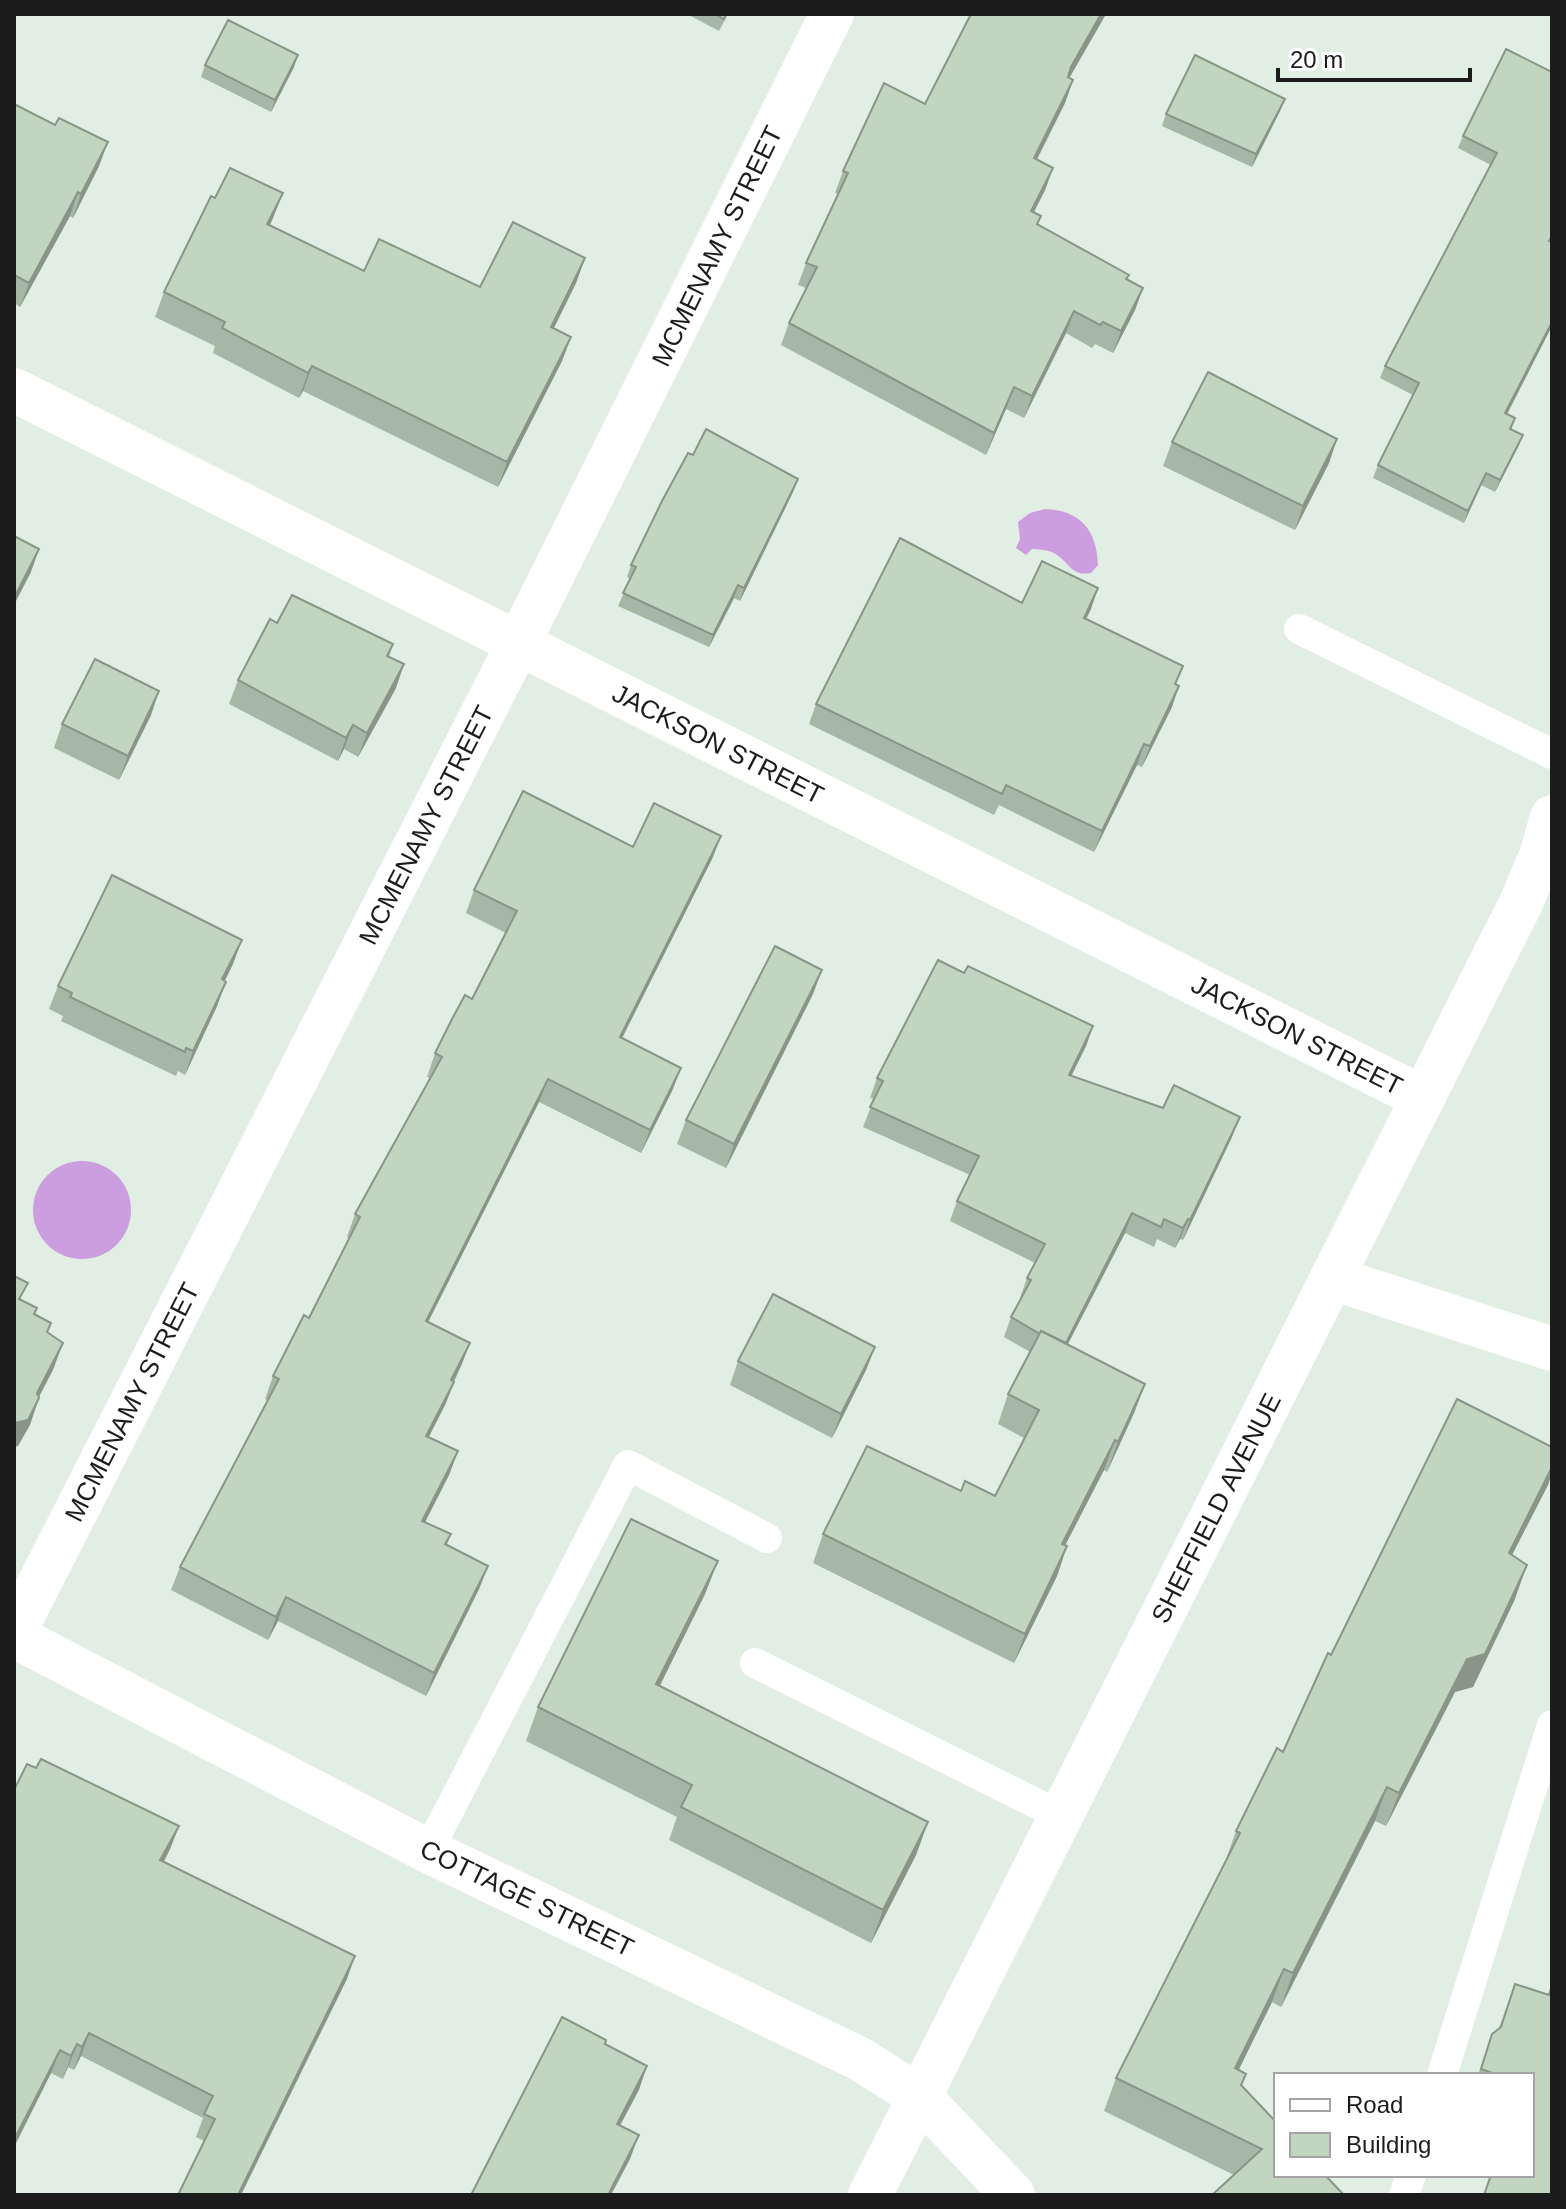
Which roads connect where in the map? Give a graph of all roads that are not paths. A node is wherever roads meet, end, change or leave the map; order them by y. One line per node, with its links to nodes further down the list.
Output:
1 (832, 14): 4 (street, MCMENAMY STREET)
2 (14, 390): 4 (street, JACKSON STREET)
3 (1299, 629): 5 (lane)
4 (518, 644): 7 (street, JACKSON STREET); 11 (street, MCMENAMY STREET)
5 (1552, 754)
6 (1552, 817): 7 (street, SHEFFIELD AVENUE)
7 (1423, 1098): 8 (street, SHEFFIELD AVENUE)
8 (1332, 1278): 9 (street); 14 (street, SHEFFIELD AVENUE)
9 (1552, 1349)
10 (767, 1538): 15 (lane)
11 (14, 1635): 15 (street, COTTAGE STREET)
12 (755, 1663): 14 (lane)
13 (1552, 1725): 16 (lane)
14 (1061, 1816): 17 (street, SHEFFIELD AVENUE)
15 (428, 1851): 17 (street, COTTAGE STREET)
16 (1443, 2073)
17 (920, 2097): 18 (street, SHEFFIELD AVENUE); 19 (street, COTTAGE STREET)
18 (870, 2195)
19 (1013, 2195)

